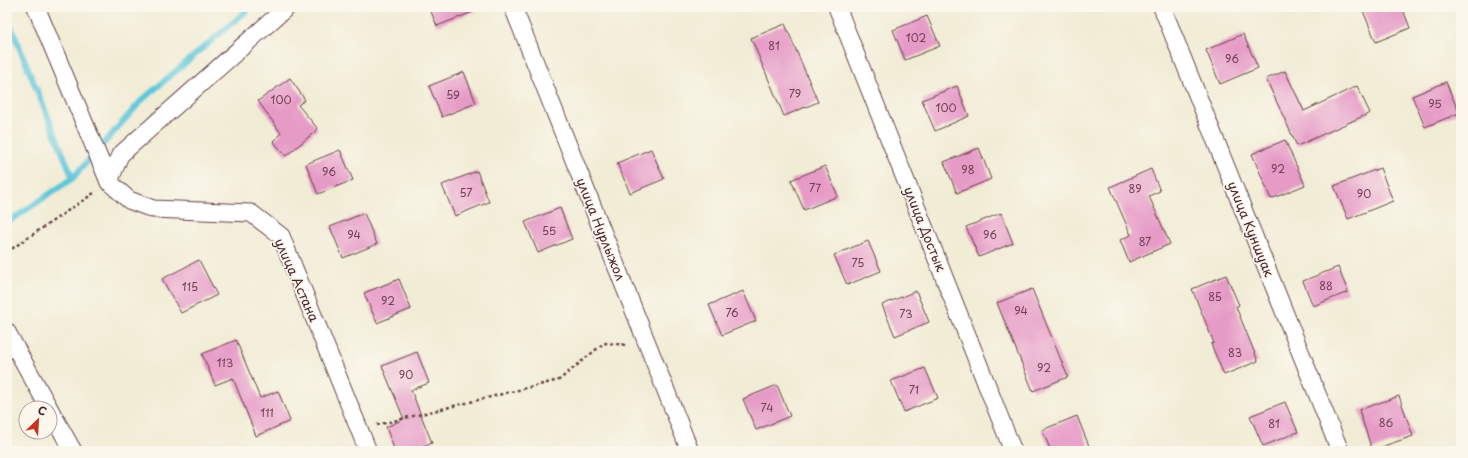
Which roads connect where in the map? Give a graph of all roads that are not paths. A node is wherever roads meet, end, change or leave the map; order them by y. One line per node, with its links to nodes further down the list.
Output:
1 (36, 7): 6 (street)
2 (287, 7): 6 (street)
3 (512, 7): 12 (street, улица Нурлыжол)
4 (837, 7): 13 (street, улица Достык)
5 (1162, 7): 14 (street, улица Куншуак)
6 (109, 182): 11 (street, улица Астана)
7 (7, 332): 8 (street)
8 (44, 400)
9 (58, 425): 10 (street)
10 (73, 451)
11 (368, 451)
12 (690, 451)
13 (1013, 451)
14 (1340, 451)

